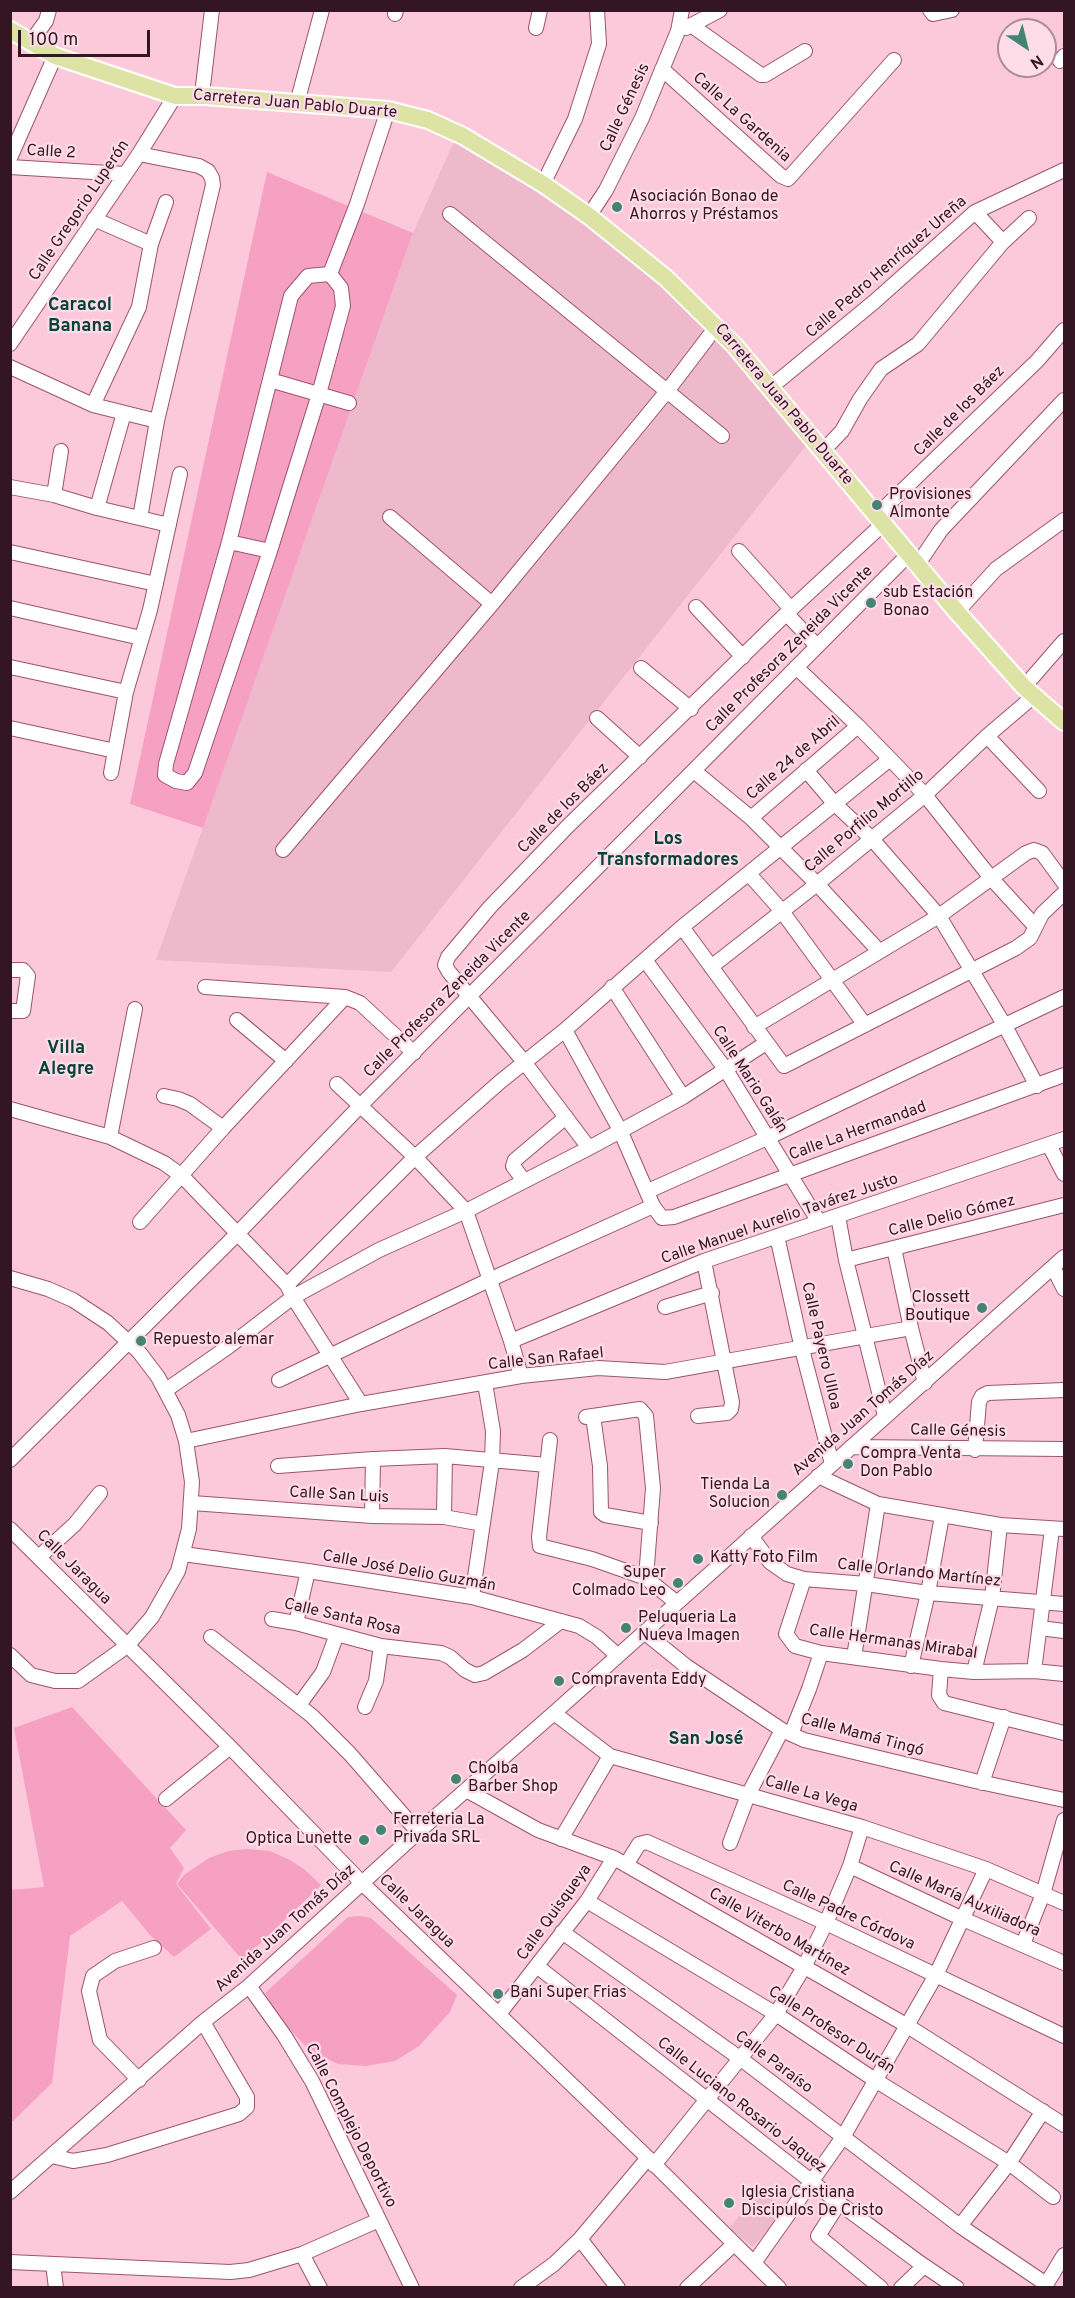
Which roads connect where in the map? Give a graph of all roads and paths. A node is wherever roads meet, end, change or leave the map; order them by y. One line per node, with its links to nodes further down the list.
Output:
1 (49, 10): 13 (street)
2 (212, 10): 19 (street)
3 (322, 10): 20 (street)
4 (540, 10): 10 (street)
5 (597, 10): 27 (street)
6 (682, 10): 11 (street, Calle Génesis)
7 (720, 10): 11 (street)
8 (930, 10): 9 (street)
9 (952, 10)
10 (536, 28)
11 (685, 28): 14 (street); 17 (street, Calle Génesis)
12 (10, 30): 13 (main road, Carretera Juan Pablo Duarte)
13 (30, 43): 15 (main road, Carretera Juan Pablo Duarte)
14 (805, 51)
15 (55, 56): 18 (main road, Carretera Juan Pablo Duarte); 23 (street)
16 (894, 60): 17 (street, Calle La Gardenia)
17 (662, 69): 31 (street, Calle Génesis)
18 (175, 96): 19 (main road, Carretera Juan Pablo Duarte); 22 (street, Calle Gregorio Luperón)
19 (205, 96): 20 (main road, Carretera Juan Pablo Duarte)
20 (297, 103): 21 (main road, Carretera Juan Pablo Duarte)
21 (388, 110): 27 (main road, Carretera Juan Pablo Duarte); 36 (street)
22 (139, 154): 26 (street, Calle Gregorio Luperón); 49 (street)
23 (10, 158)
24 (10, 167): 26 (street, Calle 2)
25 (1065, 170): 29 (street, Calle Pedro Henríquez Ureña)
26 (125, 174): 33 (street, Calle Gregorio Luperón)
27 (543, 184): 31 (main road, Carretera Juan Pablo Duarte)
28 (166, 202): 35 (street)
29 (975, 212): 34 (street); 42 (street, Calle Pedro Henríquez Ureña)
30 (450, 214): 43 (street)
31 (590, 216): 37 (main road, Carretera Juan Pablo Duarte)
32 (1029, 218): 34 (street)
33 (94, 219): 35 (street); 39 (street, Calle Gregorio Luperón)
34 (1003, 243): 52 (street)
35 (151, 244): 47 (street)
36 (330, 274): 41 (street); 44 (street)
37 (716, 327): 42 (main road, Carretera Juan Pablo Duarte); 43 (street)
38 (1065, 330): 59 (street, Calle de los Báez)
39 (10, 344)
40 (10, 368): 47 (street)
41 (270, 380): 44 (street); 62 (street)
42 (771, 387): 52 (main road, Carretera Juan Pablo Duarte)
43 (668, 390): 50 (street); 68 (street)
44 (319, 394): 46 (street); 63 (street)
45 (1065, 400): 66 (street, Calle Profesora Zeneida Vicente)
46 (349, 403)
47 (93, 405): 48 (street)
48 (124, 413): 49 (street); 56 (street)
49 (157, 421): 58 (street)
50 (722, 436)
51 (61, 451): 55 (street)
52 (822, 452): 59 (main road, Carretera Juan Pablo Duarte)
53 (180, 474): 61 (street)
54 (10, 487): 55 (street)
55 (54, 495): 56 (street)
56 (97, 508): 58 (street)
57 (390, 517): 68 (street)
58 (140, 518): 61 (street)
59 (880, 520): 66 (main road, Carretera Juan Pablo Duarte); 71 (street, Calle de los Báez)
60 (1065, 520): 72 (street)
61 (169, 525): 67 (street)
62 (229, 542): 63 (street); 63 (street)
63 (270, 551)
64 (739, 551): 71 (street)
65 (10, 552): 67 (street)
66 (914, 559): 72 (main road, Carretera Juan Pablo Duarte); 75 (street, Calle Profesora Zeneida Vicente)
67 (156, 584): 73 (street)
68 (492, 604): 100 (street)
69 (696, 607): 76 (street)
70 (10, 608): 73 (street)
71 (789, 611): 75 (street); 76 (street, Calle de los Báez)
72 (957, 612): 80 (main road, Carretera Juan Pablo Duarte)
73 (141, 638): 81 (street)
74 (1065, 641): 80 (street, Calle Porfilio Mortillo)
75 (816, 645): 78 (street, Calle Profesora Zeneida Vicente)
76 (743, 657): 82 (street, Calle de los Báez)
77 (10, 667): 81 (street)
78 (796, 667): 85 (street); 92 (street, Calle Profesora Zeneida Vicente)
79 (641, 668): 82 (street)
80 (1029, 691): 84 (main road, Carretera Juan Pablo Duarte); 87 (street, Calle Porfilio Mortillo)
81 (126, 692): 88 (street)
82 (691, 709): 89 (street, Calle de los Báez)
83 (597, 718): 89 (street)
84 (1065, 722)
85 (858, 726): 90 (street); 91 (street, Calle 24 de Abril)
86 (10, 728): 88 (street)
87 (987, 736): 94 (street); 95 (street, Calle Porfilio Mortillo)
88 (115, 751): 93 (street)
89 (640, 757): 119 (street, Calle de los Báez)
90 (890, 759): 95 (street); 96 (street)
91 (806, 770): 96 (street); 97 (street, Calle 24 de Abril)
92 (694, 771): 97 (street); 119 (street, Calle Profesora Zeneida Vicente)
93 (111, 773)
94 (1039, 791)
95 (925, 795): 98 (street, Calle Porfilio Mortillo); 102 (street)
96 (834, 803): 98 (street); 99 (street)
97 (751, 818): 99 (street)
98 (872, 839): 104 (street, Calle Porfilio Mortillo); 107 (street)
99 (780, 847): 101 (street); 104 (street)
100 (283, 850)
101 (749, 874): 106 (street); 109 (street)
102 (991, 878): 103 (street); 107 (street); 108 (street)
103 (1065, 883)
104 (817, 884): 106 (street, Calle Porfilio Mortillo); 110 (street)
105 (1065, 893): 108 (street)
106 (781, 910): 112 (street, Calle Porfilio Mortillo); 115 (street)
107 (939, 916): 110 (street); 114 (street)
108 (1035, 926): 114 (street)
109 (682, 927): 111 (street); 112 (street)
110 (879, 951): 115 (street)
111 (645, 960): 117 (street); 132 (street, Calle Mario Galán)
112 (711, 967): 126 (street)
113 (10, 970): 122 (street)
114 (972, 972): 124 (street); 125 (street)
115 (831, 980): 124 (street); 126 (street)
116 (205, 987): 118 (street)
117 (612, 987): 127 (street); 137 (street)
118 (345, 997): 129 (street); 130 (street)
119 (469, 998): 129 (street, Calle Profesora Zeneida Vicente); 131 (street, Calle de los Báez)
120 (1065, 998): 125 (street)
121 (135, 1009): 143 (street)
122 (10, 1011)
123 (237, 1020): 130 (street)
124 (865, 1025): 128 (street)
125 (1005, 1026): 135 (street); 144 (street)
126 (754, 1027): 128 (street)
127 (565, 1030): 131 (street); 142 (street)
128 (766, 1043): 132 (street)
129 (414, 1053): 138 (street, Calle Profesora Zeneida Vicente)
130 (286, 1061): 141 (street)
131 (525, 1063): 140 (street, Calle de los Báez); 148 (street)
132 (726, 1070): 137 (street); 144 (street, Calle Mario Galán)
133 (1065, 1075): 135 (street, Calle La Hermandad)
134 (337, 1084): 138 (street)
135 (1037, 1086): 149 (street, Calle La Hermandad)
136 (164, 1096): 141 (street)
137 (683, 1097): 142 (street)
138 (362, 1105): 148 (street); 160 (street, Calle Profesora Zeneida Vicente)
139 (10, 1109): 143 (street)
140 (566, 1117): 147 (street, Calle de los Báez); 152 (street)
141 (223, 1128): 151 (street)
142 (620, 1130): 147 (street); 153 (street)
143 (110, 1137): 151 (street)
144 (767, 1138): 149 (street, Calle Mario Galán); 153 (street)
145 (1065, 1139): 146 (street, Calle Manuel Aurelio Tavárez Justo)
146 (1049, 1144): 150 (street); 157 (street, Calle Manuel Aurelio Tavárez Justo)
147 (589, 1148): 152 (street)
148 (415, 1157): 156 (street); 170 (street)
149 (789, 1174): 155 (street, Calle La Hermandad); 159 (street, Calle Mario Galán)
150 (1065, 1174)
151 (182, 1176): 158 (street); 160 (street)
152 (524, 1181): 156 (street)
153 (648, 1191): 155 (street)
154 (1065, 1205): 162 (street, Calle Delio Gómez)
155 (653, 1206): 168 (street)
156 (466, 1211): 168 (street); 170 (street)
157 (838, 1216): 159 (street, Calle Manuel Aurelio Tavárez Justo); 164 (street)
158 (140, 1222)
159 (819, 1222): 161 (street, Calle Manuel Aurelio Tavárez Justo)
160 (237, 1234): 170 (street); 175 (street, Calle Profesora Zeneida Vicente)
161 (777, 1236): 165 (street, Calle Manuel Aurelio Tavárez Justo); 177 (street, Calle Payero Ulloa)
162 (894, 1248): 164 (street, Calle Delio Gómez); 173 (street)
163 (1065, 1257): 166 (street, Avenida Juan Tomás Díaz)
164 (846, 1260): 174 (street)
165 (704, 1261): 171 (street); 176 (street, Calle Manuel Aurelio Tavárez Justo)
166 (1053, 1267): 169 (street); 183 (street, Avenida Juan Tomás Díaz)
167 (10, 1278): 175 (street)
168 (489, 1280): 176 (street); 178 (street)
169 (1065, 1289)
170 (290, 1291): 178 (street); 185 (street)
171 (711, 1293): 172 (street); 179 (street)
172 (664, 1306)
173 (911, 1328): 174 (street, Calle San Rafael); 183 (street)
174 (865, 1337): 177 (street, Calle San Rafael); 188 (street)
175 (129, 1341): 185 (street); 196 (street, Calle Profesora Zeneida Vicente)
176 (511, 1341): 180 (street)
177 (802, 1349): 179 (street, Calle San Rafael); 198 (street, Calle Payero Ulloa)
178 (330, 1356): 181 (street); 186 (street)
179 (725, 1363): 180 (street, Calle San Rafael); 187 (street)
180 (521, 1376): 182 (street, Calle San Rafael)
181 (279, 1380)
182 (485, 1383): 186 (street, Calle San Rafael); 197 (street)
183 (925, 1383): 188 (street, Avenida Juan Tomás Díaz)
184 (1065, 1389): 193 (street)
185 (166, 1390): 190 (street)
186 (361, 1404): 190 (street, Calle San Rafael)
187 (698, 1416)
188 (885, 1416): 191 (street, Avenida Juan Tomás Díaz)
189 (550, 1440): 199 (street)
190 (186, 1441): 203 (street)
191 (851, 1447): 193 (street, Calle Génesis); 198 (street, Avenida Juan Tomás Díaz)
192 (1065, 1449): 193 (street, Calle Génesis)
193 (975, 1450)
194 (445, 1456): 195 (street); 197 (street); 207 (street)
195 (373, 1459): 200 (street); 205 (street)
196 (10, 1460)
197 (492, 1462): 199 (street); 209 (street)
198 (832, 1464): 201 (street, Avenida Juan Tomás Díaz)
199 (547, 1465): 217 (street)
200 (278, 1466)
201 (818, 1476): 204 (street); 213 (street, Avenida Juan Tomás Díaz)
202 (100, 1493): 215 (street)
203 (192, 1503): 205 (street, Calle San Luis); 214 (street)
204 (878, 1504): 206 (street); 219 (street)
205 (372, 1516): 207 (street, Calle San Luis)
206 (942, 1516): 210 (street); 220 (street)
207 (444, 1517): 209 (street, Calle San Luis)
208 (651, 1523): 208 (street); 217 (street)
209 (483, 1524): 221 (street)
210 (1000, 1525): 212 (street); 222 (street)
211 (10, 1529): 215 (street, Calle Jaragua)
212 (1058, 1529): 224 (street)
213 (751, 1536): 218 (street, Calle Orlando Martínez); 223 (street, Avenida Juan Tomás Díaz)
214 (183, 1554): 216 (street, Calle José Delio Guzmán); 234 (street)
215 (39, 1557): 234 (street, Calle Jaragua)
216 (308, 1571): 221 (street, Calle José Delio Guzmán); 228 (street)
217 (646, 1578): 223 (street)
218 (804, 1579): 219 (street, Calle Orlando Martínez); 236 (street, Calle Hermanas Mirabal)
219 (866, 1584): 220 (street, Calle Orlando Martínez); 239 (street)
220 (928, 1593): 222 (street, Calle Orlando Martínez); 240 (street)
221 (472, 1597): 227 (street, Calle José Delio Guzmán)
222 (992, 1598): 224 (street, Calle Orlando Martínez); 243 (street)
223 (677, 1603): 231 (street, Avenida Juan Tomás Díaz)
224 (1043, 1603): 225 (street, Calle Orlando Martínez); 229 (street)
225 (1065, 1604)
226 (272, 1619): 228 (street, Calle Santa Rosa)
227 (561, 1621): 235 (street, Calle Santa Rosa); 238 (street, Calle José Delio Guzmán)
228 (296, 1623): 232 (street, Calle Santa Rosa)
229 (1040, 1628): 230 (street); 242 (street)
230 (1065, 1631)
231 (644, 1632): 238 (street, Avenida Juan Tomás Díaz); 249 (street, Calle Mamá Tingó)
232 (337, 1634): 235 (street, Calle Santa Rosa); 245 (street)
233 (211, 1637): 245 (street)
234 (127, 1646): 237 (street); 251 (street, Calle Jaragua)
235 (381, 1646): 246 (street)
236 (821, 1653): 239 (street, Calle Hermanas Mirabal); 249 (street)
237 (10, 1655)
238 (617, 1655): 247 (street, Avenida Juan Tomás Díaz)
239 (854, 1657): 240 (street, Calle Hermanas Mirabal)
240 (911, 1666): 241 (street, Calle Hermanas Mirabal)
241 (941, 1670): 243 (street, Calle Hermanas Mirabal); 248 (street)
242 (1034, 1671): 243 (street, Calle Hermanas Mirabal); 244 (street, Calle Hermanas Mirabal)
243 (974, 1672)
244 (1065, 1674)
245 (299, 1705): 260 (street)
246 (365, 1707)
247 (554, 1713): 252 (street, Calle La Vega); 254 (street, Avenida Juan Tomás Díaz)
248 (1004, 1717): 250 (street); 253 (street)
249 (786, 1732): 253 (street, Calle Mamá Tingó); 255 (street)
250 (1065, 1733)
251 (230, 1747): 256 (street); 267 (street, Calle Jaragua)
252 (610, 1756): 255 (street, Calle La Vega); 261 (street)
253 (982, 1783): 257 (street, Calle Mamá Tingó)
254 (466, 1790): 260 (street, Avenida Juan Tomás Díaz); 261 (street, Calle Viterbo Martínez)
255 (748, 1795): 259 (street, Calle La Vega); 262 (street)
256 (166, 1799)
257 (1065, 1800)
258 (1065, 1820): 268 (street)
259 (862, 1827): 265 (street); 266 (street, Calle La Vega)
260 (418, 1832): 267 (street, Avenida Juan Tomás Díaz)
261 (561, 1839): 263 (street, Calle Viterbo Martínez)
262 (730, 1843)
263 (614, 1858): 264 (street, Calle Viterbo Martínez); 269 (street, Calle Quisqueya)
264 (626, 1865): 272 (street, Calle Padre Córdova); 278 (street, Calle Viterbo Martínez)
265 (850, 1866): 271 (street, Calle María Auxiliadora); 272 (street)
266 (986, 1869): 268 (street, Calle La Vega); 271 (street)
267 (362, 1883): 280 (street, Avenida Juan Tomás Díaz); 281 (street, Calle Jaragua)
268 (1043, 1894): 270 (street, Calle La Vega); 274 (street)
269 (587, 1900): 273 (street, Calle Quisqueya); 282 (street, Calle Profesor Durán)
270 (1065, 1904)
271 (963, 1919): 274 (street, Calle María Auxiliadora); 279 (street)
272 (826, 1923): 278 (street); 279 (street, Calle Padre Córdova)
273 (562, 1932): 277 (street, Calle Quisqueya); 286 (street, Calle Paraíso)
274 (1023, 1944): 276 (street, Calle María Auxiliadora)
275 (154, 1948): 287 (street)
276 (1065, 1964)
277 (538, 1967): 281 (street, Calle Quisqueya); 289 (street, Calle Luciano Rosario Jaquez)
278 (804, 1967): 282 (street); 284 (street, Calle Viterbo Martínez)
279 (936, 1975): 284 (street); 285 (street, Calle Padre Córdova)
280 (249, 1986): 283 (street, Avenida Juan Tomás Díaz); 300 (street, Calle Complejo Deportivo)
281 (499, 2014): 294 (street, Calle Jaragua)
282 (776, 2014): 286 (street); 288 (street, Calle Profesor Durán)
283 (203, 2022): 287 (street, Avenida Juan Tomás Díaz); 293 (street)
284 (906, 2025): 288 (street); 290 (street, Calle Viterbo Martínez)
285 (1065, 2036)
286 (741, 2059): 289 (street); 292 (street, Calle Paraíso)
287 (139, 2080): 293 (street, Avenida Juan Tomás Díaz)
288 (875, 2080): 292 (street); 295 (street, Calle Profesor Durán)
289 (708, 2101): 294 (street); 296 (street, Calle Luciano Rosario Jaquez)
290 (1042, 2111): 291 (street, Calle Viterbo Martínez); 295 (street)
291 (1065, 2125)
292 (843, 2137): 296 (street); 301 (street, Calle Paraíso)
293 (52, 2156): 297 (street, Avenida Juan Tomás Díaz)
294 (651, 2161): 302 (street); 303 (street, Calle Jaragua)
295 (1009, 2163): 298 (street, Calle Profesor Durán); 301 (street)
296 (812, 2182): 299 (street, Calle Luciano Rosario Jaquez); 307 (street)
297 (10, 2192)
298 (1053, 2197)
299 (839, 2203): 309 (street, Calle Luciano Rosario Jaquez); 318 (street)
300 (379, 2220): 304 (street); 313 (street, Calle Complejo Deportivo)
301 (960, 2226): 310 (street, Calle Paraíso)
302 (580, 2239): 314 (street); 315 (street)
303 (734, 2244): 307 (street, Calle Jaragua); 316 (street)
304 (302, 2254): 308 (street); 312 (street)
305 (1065, 2255): 310 (street)
306 (10, 2262): 308 (street)
307 (754, 2263): 317 (street, Calle Jaragua)
308 (53, 2264): 311 (street)
309 (924, 2266): 319 (street); 320 (street, Calle Luciano Rosario Jaquez)
310 (1045, 2286)
311 (56, 2288)
312 (320, 2288)
313 (412, 2288)
314 (521, 2288)
315 (618, 2288)
316 (687, 2288)
317 (779, 2288)
318 (881, 2288)
319 (901, 2288)
320 (957, 2288)

